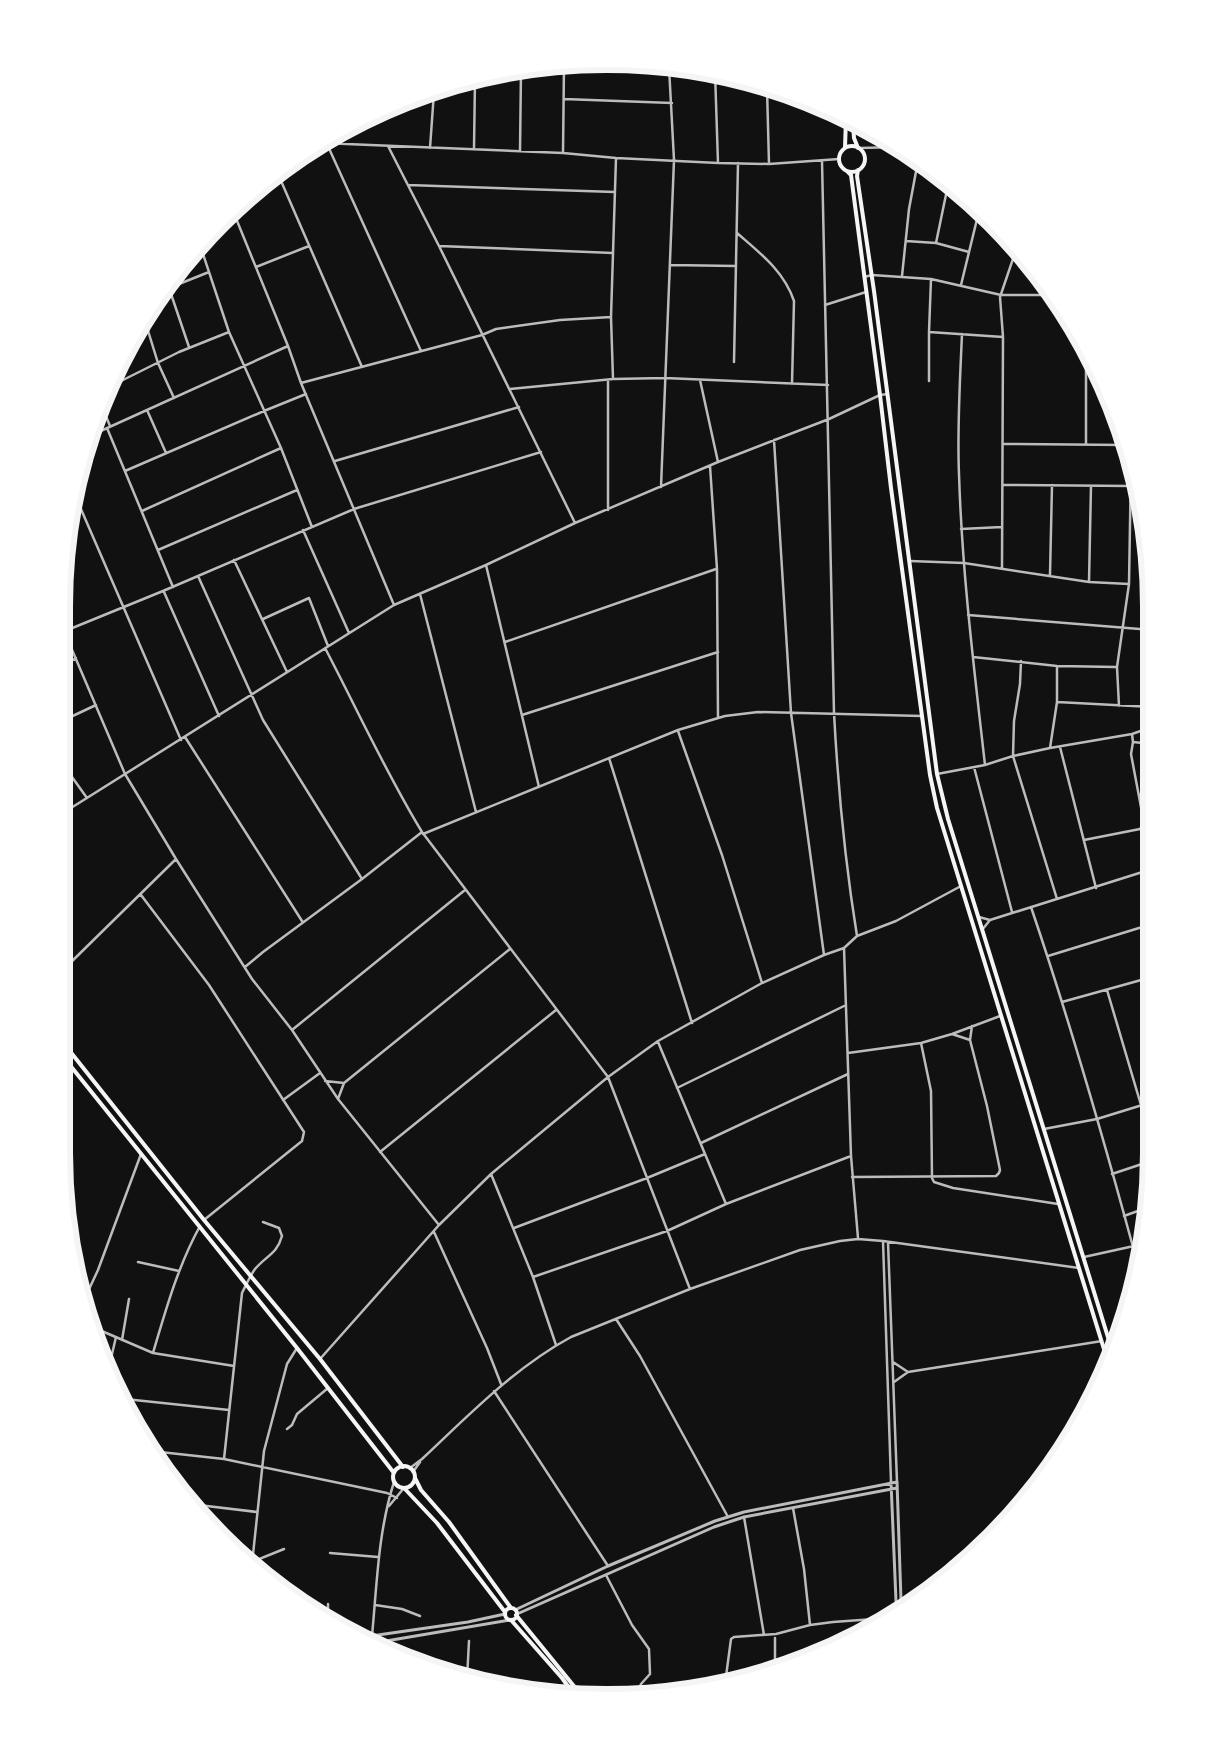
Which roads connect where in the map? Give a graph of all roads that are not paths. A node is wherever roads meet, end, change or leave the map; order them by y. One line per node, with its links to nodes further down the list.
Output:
1 (564, 72): 8 (street)
2 (670, 74): 9 (street)
3 (521, 77): 20 (street)
4 (714, 81): 26 (street)
5 (475, 86): 18 (street)
6 (767, 94): 28 (street)
7 (434, 98): 17 (street)
8 (564, 99): 9 (street); 21 (street)
9 (672, 103): 23 (street)
10 (846, 126): 15 (main road)
11 (853, 130): 19 (main road)
12 (337, 143): 13 (street)
13 (388, 146): 17 (street); 33 (street)
14 (329, 147): 71 (street)
15 (845, 147): 19 (main road); 24 (main road)
16 (884, 147): 19 (street)
17 (430, 148): 18 (street)
18 (474, 148): 20 (street)
19 (859, 148): 30 (main road)
20 (520, 151): 21 (street)
21 (563, 153): 22 (street)
22 (616, 158): 23 (street); 34 (street)
23 (674, 160): 26 (street); 47 (street)
24 (839, 160): 25 (street); 31 (main road)
25 (822, 161): 28 (street); 61 (street)
26 (718, 163): 27 (street)
27 (738, 163): 28 (street); 38 (street)
28 (768, 164)
29 (917, 169): 39 (street)
30 (858, 170): 31 (main road); 51 (main road)
31 (847, 171): 53 (main road)
32 (281, 180): 41 (street)
33 (408, 185): 34 (street); 42 (street)
34 (615, 192): 45 (street)
35 (947, 192): 40 (street)
36 (236, 219): 49 (street)
37 (977, 219): 43 (street)
38 (737, 233): 48 (street); 84 (street)
39 (906, 241): 40 (street); 52 (street)
40 (936, 243): 43 (street)
41 (309, 246): 49 (street); 76 (street)
42 (439, 246): 45 (street); 67 (street)
43 (970, 252): 56 (street)
44 (203, 253): 50 (street)
45 (613, 253): 62 (street)
46 (1014, 257): 59 (street)
47 (670, 265): 48 (street); 77 (street)
48 (736, 266): 72 (street)
49 (256, 267): 69 (street)
50 (209, 272): 55 (street); 64 (street)
51 (872, 274): 52 (street); 53 (street); 89 (main road)
52 (902, 276): 54 (street)
53 (864, 277): 57 (main road)
54 (931, 279): 56 (street); 65 (street)
55 (178, 285)
56 (961, 285): 59 (street)
57 (866, 292): 61 (street); 88 (main road)
58 (171, 294): 70 (street)
59 (1001, 295): 60 (street); 68 (street)
60 (1043, 295)
61 (824, 305): 85 (street)
62 (611, 317): 67 (street); 78 (street)
63 (147, 329): 73 (street)
64 (229, 332): 70 (street); 75 (street)
65 (929, 332): 66 (street); 81 (street)
66 (962, 334): 68 (street); 123 (street)
67 (482, 335): 71 (street); 86 (street)
68 (1003, 337): 99 (street)
69 (288, 346): 75 (street); 83 (street)
70 (189, 347): 73 (street)
71 (421, 351): 76 (street)
72 (734, 362)
73 (158, 363): 82 (street); 90 (street)
74 (1086, 365): 100 (street)
75 (244, 366): 90 (street); 93 (street)
76 (362, 367): 83 (street)
77 (665, 378): 78 (street); 80 (street); 113 (street)
78 (614, 379): 79 (street)
79 (608, 380): 86 (street); 118 (street)
80 (700, 380): 84 (street); 106 (street)
81 (929, 381)
82 (119, 382)
83 (301, 383): 87 (street)
84 (792, 384): 85 (street)
85 (828, 385): 95 (street)
86 (510, 389): 91 (street)
87 (306, 394): 93 (street); 105 (street)
88 (880, 394): 89 (street); 95 (street); 168 (main road)
89 (888, 394): 127 (main road)
90 (174, 398): 92 (street)
91 (519, 407): 103 (street); 105 (street)
92 (147, 410): 96 (street); 104 (street)
93 (264, 411): 102 (street); 104 (street)
94 (105, 416): 96 (street)
95 (829, 419): 98 (street); 165 (street)
96 (108, 427): 97 (street); 108 (street)
97 (99, 432)
98 (774, 440): 106 (street); 164 (street)
99 (1003, 444): 100 (street); 109 (street)
100 (1086, 444): 101 (street)
101 (1118, 445)
102 (281, 448): 114 (street); 119 (street)
103 (541, 452): 117 (street); 120 (street)
104 (166, 453): 108 (street)
105 (335, 462): 117 (street)
106 (718, 462): 107 (street)
107 (710, 466): 113 (street); 131 (street)
108 (125, 471): 119 (street)
109 (1003, 485): 110 (street); 122 (street)
110 (1052, 485): 111 (street); 132 (street)
111 (1091, 485): 112 (street); 134 (street)
112 (1129, 486)
113 (661, 487): 118 (street)
114 (297, 490): 121 (street); 125 (street)
115 (1131, 493): 135 (street)
116 (79, 506): 140 (street)
117 (354, 509): 121 (street); 139 (street)
118 (608, 510): 120 (street)
119 (142, 512): 125 (street)
120 (575, 523): 129 (street)
121 (312, 527): 124 (street)
122 (1002, 527): 123 (street); 130 (street)
123 (961, 529): 128 (street)
124 (304, 530): 126 (street); 146 (street)
125 (158, 550): 136 (street)
126 (234, 560): 133 (street); 142 (street)
127 (909, 561): 128 (street); 171 (main road)
128 (964, 563): 130 (street); 141 (street)
129 (486, 565): 138 (street); 147 (street)
130 (1002, 568): 132 (street)
131 (716, 569): 147 (street); 151 (street)
132 (1050, 575): 134 (street)
133 (198, 576): 136 (street); 159 (street)
134 (1089, 582): 135 (street)
135 (1129, 584): 143 (street)
136 (173, 587): 137 (street)
137 (163, 591): 140 (street); 167 (street)
138 (420, 594): 139 (street); 194 (street)
139 (394, 606): 146 (street)
140 (123, 608): 144 (street); 177 (street)
141 (968, 615): 143 (street); 152 (street)
142 (262, 619): 149 (street); 158 (street)
143 (1123, 627): 145 (street); 157 (street)
144 (70, 629)
145 (1143, 629)
146 (349, 633): 149 (street)
147 (505, 642): 166 (street)
148 (70, 643): 153 (street)
149 (328, 646): 150 (street)
150 (324, 648): 158 (street); 197 (street)
151 (718, 652): 166 (street); 170 (street)
152 (973, 657): 154 (street); 184 (street)
153 (76, 658): 155 (street); 161 (street)
154 (1021, 661): 156 (street); 182 (street)
155 (70, 662)
156 (1057, 666): 157 (street); 160 (street)
157 (1117, 667): 162 (street)
158 (287, 672): 159 (street)
159 (251, 696): 167 (street); 201 (street)
160 (1057, 702): 162 (street); 181 (street)
161 (96, 705): 169 (street); 187 (street)
162 (1119, 706): 163 (street)
163 (1143, 707)
164 (791, 712): 165 (street); 170 (street); 217 (street)
165 (834, 713): 168 (street); 214 (street)
166 (522, 715): 189 (street)
167 (219, 716): 176 (street)
168 (922, 716): 172 (main road)
169 (70, 717)
170 (718, 718): 173 (street)
171 (930, 724): 172 (main road); 188 (main road)
172 (924, 726): 202 (main road)
173 (678, 730): 183 (street); 222 (street)
174 (1143, 730): 175 (street)
175 (1132, 734): 178 (street); 180 (street)
176 (185, 737): 177 (street); 211 (street)
177 (181, 740): 187 (street)
178 (1134, 742): 179 (street); 191 (street)
179 (1143, 744)
180 (1060, 747): 181 (street); 198 (street)
181 (1050, 748): 182 (street)
182 (1013, 756): 184 (street); 206 (street)
183 (609, 758): 189 (street); 230 (street)
184 (985, 765): 185 (street)
185 (974, 767): 188 (street); 208 (street)
186 (70, 774): 192 (street)
187 (125, 774): 192 (street); 199 (street)
188 (937, 774): 209 (main road)
189 (539, 786): 194 (street)
190 (1143, 794): 191 (street)
191 (1139, 795): 195 (street)
192 (87, 798): 193 (street)
193 (70, 809)
194 (476, 812): 197 (street)
195 (1143, 817)
196 (1143, 824): 198 (street)
197 (422, 833): 201 (street); 204 (street)
198 (1084, 840): 203 (street)
199 (176, 859): 205 (street); 220 (street)
200 (1143, 873): 203 (street)
201 (362, 879): 211 (street)
202 (962, 886): 214 (street); 224 (main road)
203 (1096, 888): 206 (street)
204 (465, 890): 216 (street); 232 (street)
205 (141, 895): 219 (street); 247 (street)
206 (1057, 899): 207 (street)
207 (1031, 907): 208 (street); 218 (street)
208 (1012, 912): 210 (street)
209 (978, 916): 210 (street); 213 (main road)
210 (990, 920): 213 (street)
211 (302, 921): 220 (street)
212 (1143, 927): 218 (street)
213 (982, 930): 223 (main road)
214 (857, 936): 215 (street)
215 (844, 948): 217 (street); 227 (street)
216 (510, 949): 228 (street); 244 (street)
217 (824, 954): 222 (street)
218 (1048, 956): 226 (street)
219 (70, 963)
220 (245, 967): 232 (street)
221 (1143, 980): 225 (street)
222 (762, 983): 230 (street)
223 (999, 984): 224 (main road); 250 (main road)
224 (992, 987): 229 (main road)
225 (1107, 990): 226 (street); 248 (street)
226 (1062, 1002): 249 (street)
227 (844, 1006): 238 (street); 245 (street)
228 (556, 1010): 242 (street); 252 (street)
229 (1000, 1016): 231 (street); 263 (main road)
230 (692, 1023): 235 (street)
231 (972, 1026): 233 (street); 234 (street)
232 (292, 1030): 240 (street)
233 (952, 1034): 234 (street); 236 (street)
234 (970, 1040): 261 (street)
235 (658, 1042): 242 (street); 245 (street)
236 (921, 1043): 238 (street); 261 (street)
237 (70, 1051): 266 (main road)
238 (848, 1053): 241 (street)
239 (70, 1065): 253 (main road)
240 (320, 1073): 243 (street); 247 (street)
241 (848, 1074): 251 (street); 255 (street)
242 (608, 1077): 257 (street); 260 (street)
243 (325, 1081): 244 (street); 246 (street)
244 (344, 1082): 246 (street)
245 (677, 1088): 251 (street)
246 (338, 1099): 252 (street)
247 (283, 1100): 266 (street)
248 (1141, 1105): 249 (street)
249 (1097, 1119): 250 (street); 258 (street)
250 (1044, 1129): 277 (main road)
251 (701, 1143): 254 (street)
252 (380, 1152): 268 (street)
253 (141, 1154): 269 (main road); 285 (street)
254 (705, 1154): 260 (street); 262 (street)
255 (851, 1156): 259 (street); 262 (street)
256 (1143, 1164): 258 (street)
257 (491, 1174): 268 (street); 270 (street)
258 (1112, 1174): 265 (street)
259 (852, 1177): 261 (street); 273 (street)
260 (647, 1178): 270 (street); 271 (street)
261 (932, 1178): 263 (street)
262 (726, 1204): 271 (street)
263 (1058, 1204): 279 (main road)
264 (1139, 1210): 265 (street)
265 (1124, 1216): 276 (street)
266 (204, 1220): 281 (main road)
267 (263, 1222): 281 (street)
268 (439, 1225): 272 (street)
269 (200, 1226): 280 (street); 283 (main road)
270 (514, 1228): 282 (street)
271 (667, 1231): 282 (street); 284 (street)
272 (434, 1232): 298 (street); 303 (street)
273 (858, 1239): 274 (street); 284 (street)
274 (883, 1241): 275 (street); 319 (street)
275 (888, 1242): 279 (street); 299 (street)
276 (1133, 1247): 277 (street)
277 (1084, 1257): 291 (main road)
278 (138, 1262): 280 (street)
279 (1079, 1268): 292 (main road)
280 (179, 1271): 296 (street)
281 (251, 1276): 283 (street); 298 (main road)
282 (533, 1277): 293 (street)
283 (246, 1284): 294 (main road); 300 (street)
284 (690, 1289): 287 (street)
285 (88, 1291)
286 (129, 1299): 290 (street)
287 (616, 1319): 293 (street); 330 (street)
288 (100, 1330): 289 (street)
289 (116, 1337): 290 (street); 297 (street)
290 (122, 1340): 296 (street)
291 (1109, 1340)
292 (1102, 1341): 295 (main road); 301 (street)
293 (556, 1345): 303 (street)
294 (297, 1348): 304 (main road); 313 (street)
295 (1105, 1351)
296 (153, 1352): 300 (street)
297 (111, 1358)
298 (320, 1359): 314 (main road)
299 (892, 1362): 301 (street); 302 (street)
300 (234, 1366): 307 (street)
301 (908, 1372): 302 (street)
302 (893, 1383): 320 (street)
303 (501, 1385): 305 (street)
304 (328, 1388): 308 (street); 316 (main road)
305 (494, 1391): 315 (street); 337 (street)
306 (130, 1400): 307 (street)
307 (230, 1410): 312 (street)
308 (286, 1429)
309 (161, 1452): 310 (street)
310 (165, 1453): 311 (street); 312 (street)
311 (164, 1457)
312 (224, 1459): 313 (street)
313 (262, 1466): 324 (street); 329 (street)
314 (403, 1466): 315 (main road); 316 (main road)
315 (412, 1470): 317 (main road)
316 (394, 1473): 318 (main road)
317 (415, 1478): 321 (main road); 343 (main road)
318 (394, 1482): 321 (main road); 324 (street)
319 (891, 1482): 320 (street); 322 (street); 330 (street)
320 (897, 1482): 323 (street)
321 (404, 1488): 325 (street); 345 (main road)
322 (892, 1488): 323 (street); 328 (street); 341 (street)
323 (897, 1488): 339 (street)
324 (390, 1495): 325 (street); 327 (street)
325 (397, 1498): 327 (street)
326 (203, 1506): 329 (street)
327 (388, 1507): 335 (street)
328 (793, 1507): 331 (street); 350 (street)
329 (257, 1512): 334 (street)
330 (728, 1517): 337 (street)
331 (744, 1517): 338 (street); 351 (street)
332 (284, 1549): 336 (street)
333 (330, 1553): 335 (street)
334 (253, 1556)
335 (378, 1557): 342 (street)
336 (258, 1560)
337 (608, 1566): 343 (street)
338 (606, 1574): 346 (street); 362 (street)
339 (901, 1601)
340 (328, 1604): 344 (street)
341 (897, 1604)
342 (375, 1605): 347 (street); 352 (street)
343 (513, 1609): 345 (main road); 346 (main road)
344 (328, 1611)
345 (505, 1613): 348 (main road); 353 (street)
346 (517, 1615): 348 (main road); 361 (main road)
347 (420, 1616)
348 (511, 1620): 355 (street); 360 (main road)
349 (870, 1620): 350 (street)
350 (810, 1625): 351 (street)
351 (764, 1635): 359 (street)
352 (372, 1636)
353 (373, 1636)
354 (775, 1638): 357 (street)
355 (385, 1641)
356 (469, 1641): 358 (street)
357 (775, 1662)
358 (467, 1670)
359 (726, 1675)
360 (568, 1686)
361 (576, 1688)
362 (639, 1688)

